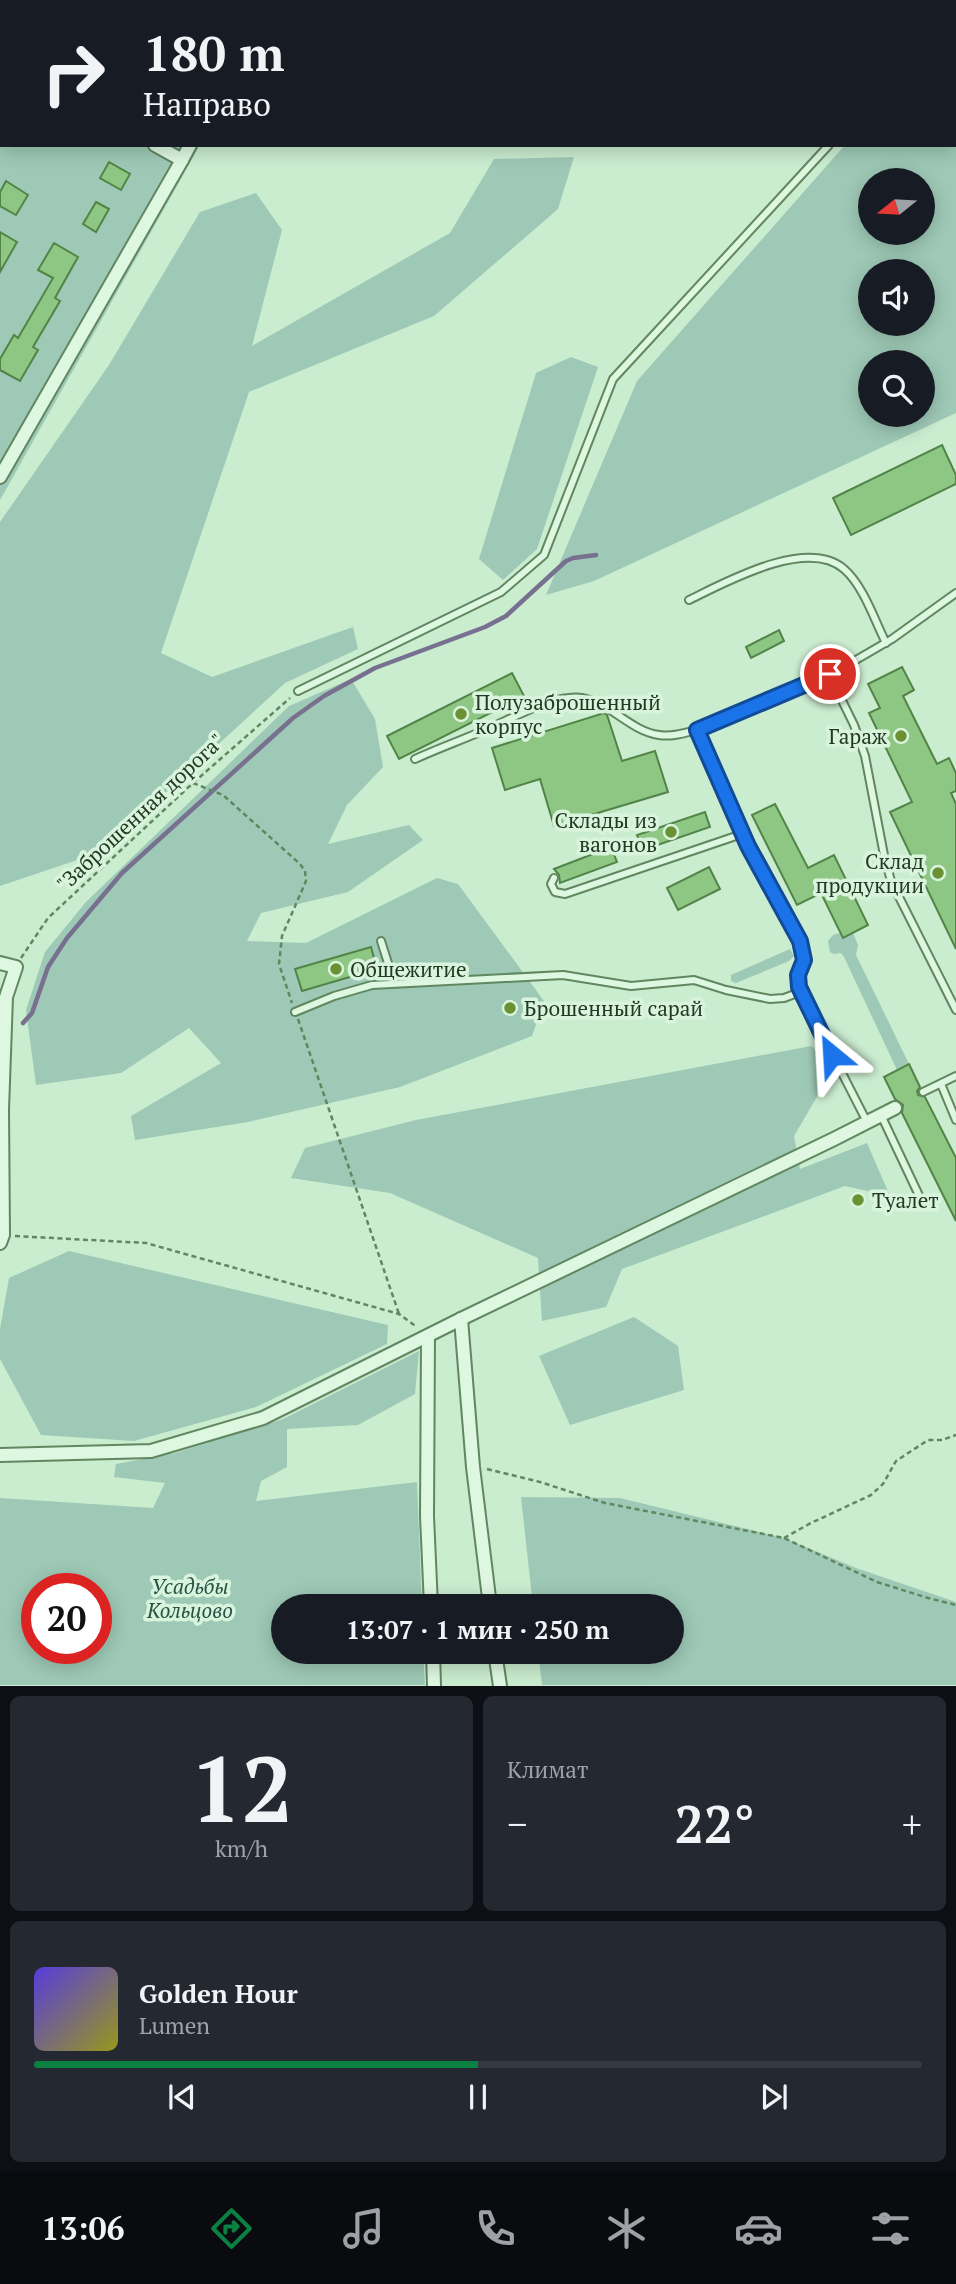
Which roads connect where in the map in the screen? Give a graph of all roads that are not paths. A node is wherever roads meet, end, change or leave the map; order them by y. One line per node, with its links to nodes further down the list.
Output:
1 (159, 147): 4 (street)
2 (189, 147): 4 (street)
3 (827, 147): 10 (lane)
4 (182, 160): 5 (street)
5 (0, 477)
6 (956, 593): 8 (lane)
7 (689, 600): 8 (lane)
8 (886, 643): 9 (lane)
9 (830, 674): 11 (lane); 19 (lane)
10 (298, 691)
11 (697, 730): 12 (lane); 13 (lane)
12 (415, 759)
13 (742, 835): 14 (lane); 18 (lane)
14 (554, 878)
15 (381, 941): 17 (lane)
16 (0, 963): 29 (street)
17 (394, 982): 18 (lane); 20 (lane)
18 (800, 992): 27 (lane)
19 (956, 1010)
20 (295, 1012)
21 (956, 1076): 22 (lane)
22 (941, 1084): 23 (lane); 26 (lane)
23 (923, 1092)
24 (895, 1108): 25 (street)
25 (881, 1115): 27 (street); 28 (lane)
26 (956, 1119)
27 (867, 1122): 30 (street)
28 (924, 1206)
29 (1, 1239)
30 (461, 1319): 31 (street); 34 (street)
31 (428, 1336): 32 (street); 33 (street)
32 (0, 1455)
33 (431, 1594)
34 (489, 1594)
35 (433, 1664): 37 (street)
36 (496, 1664): 38 (street)
37 (434, 1685)
38 (499, 1685)

